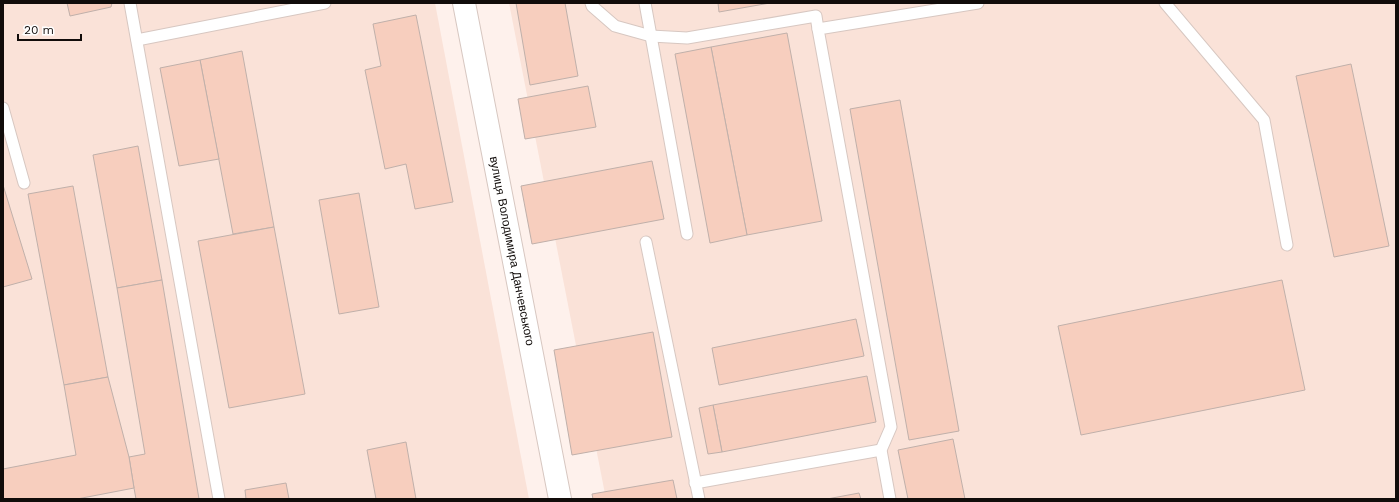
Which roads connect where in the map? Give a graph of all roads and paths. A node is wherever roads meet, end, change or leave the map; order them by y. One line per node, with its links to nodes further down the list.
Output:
1 (130, 3): 10 (lane)
2 (325, 3): 10 (lane)
3 (464, 3): 19 (street, вулиця Володимира Данчевського)
4 (591, 3): 9 (lane)
5 (645, 3): 9 (lane)
6 (978, 3): 8 (lane)
7 (1165, 3): 15 (lane)
8 (818, 30): 9 (lane); 16 (lane)
9 (651, 36): 13 (lane)
10 (137, 40): 18 (lane)
11 (3, 108): 12 (lane)
12 (24, 183)
13 (687, 234)
14 (646, 242): 17 (lane)
15 (1287, 246)
16 (881, 450): 17 (lane); 21 (lane)
17 (695, 483): 20 (lane)
18 (219, 499)
19 (560, 499)
20 (698, 499)
21 (890, 499)

